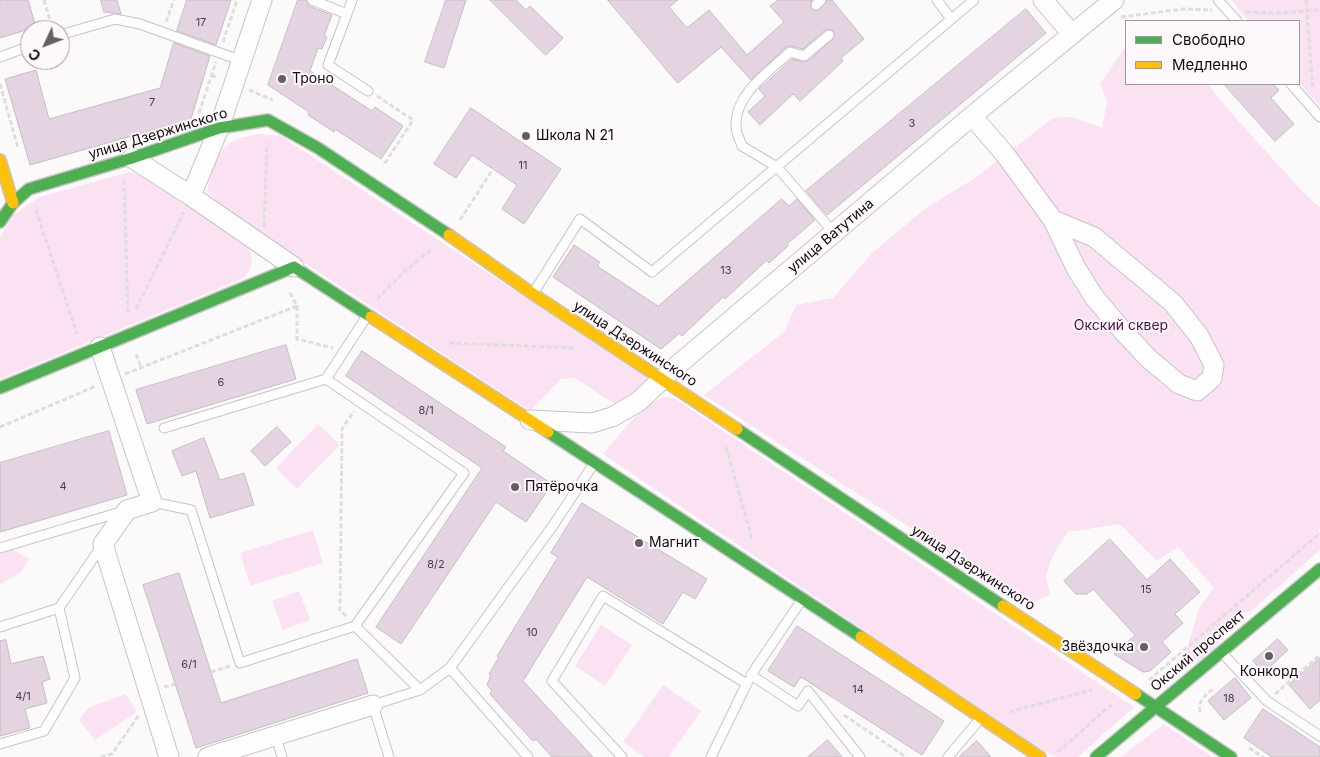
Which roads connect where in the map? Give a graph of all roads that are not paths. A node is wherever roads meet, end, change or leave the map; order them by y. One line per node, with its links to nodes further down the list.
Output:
1 (262, 0): 17 (street)
2 (312, 0): 9 (lane)
3 (352, 0): 9 (lane)
4 (937, 0): 10 (lane)
5 (974, 0): 10 (lane)
6 (1043, 0): 13 (street)
7 (1114, 0): 13 (street, улица Ватутина)
8 (1218, 0): 11 (lane)
9 (347, 14): 19 (lane)
10 (952, 19): 25 (lane)
11 (1236, 20)
12 (70, 32): 17 (lane)
13 (1072, 34): 21 (street, улица Ватутина)
14 (829, 35): 25 (lane)
15 (20, 50): 16 (lane)
16 (0, 57)
17 (242, 61): 22 (street)
18 (1292, 85): 20 (lane)
19 (368, 91)
20 (1317, 114)
21 (972, 116): 28 (street); 30 (street, улица Ватутина)
22 (219, 128): 23 (street, улица Дзержинского); 26 (street); 32 (street, улица Дзержинского)
23 (127, 159): 26 (street); 27 (street, улица Дзержинского)
24 (0, 160): 27 (street)
25 (777, 167): 30 (lane); 32 (lane)
26 (191, 196): 31 (street)
27 (13, 203): 29 (street, улица Дзержинского)
28 (1053, 220): 28 (street)
29 (0, 222)
30 (834, 233): 36 (street, улица Ватутина)
31 (294, 267): 33 (street); 34 (street)
32 (533, 294): 36 (street, улица Дзержинского)
33 (368, 314): 35 (lane); 38 (street)
34 (92, 350): 37 (street); 41 (street)
35 (326, 379): 39 (lane); 48 (lane)
36 (662, 380): 38 (street, улица Ватутина); 56 (street, улица Дзержинского)
37 (0, 388)
38 (528, 420): 40 (street)
39 (164, 428)
40 (595, 462): 46 (street); 51 (lane)
41 (152, 502): 42 (street); 48 (lane)
42 (127, 510): 43 (street); 44 (lane)
43 (103, 544): 47 (lane); 61 (street)
44 (0, 548)
45 (1320, 569): 50 (street, Окский проспект)
46 (802, 598): 52 (lane); 57 (street)
47 (59, 608): 49 (lane); 60 (lane)
48 (355, 626): 54 (lane)
49 (0, 627)
50 (1221, 652): 56 (street, Окский проспект); 59 (lane)
51 (450, 668): 54 (lane); 65 (lane)
52 (751, 675): 53 (lane); 68 (lane)
53 (747, 684): 66 (lane); 67 (lane)
54 (420, 690): 55 (lane)
55 (373, 705): 58 (street); 64 (lane)
56 (1156, 706): 71 (street, Окский проспект); 72 (street, улица Дзержинского)
57 (980, 718): 69 (lane); 70 (street)
58 (276, 736): 62 (street); 63 (lane)
59 (1320, 736)
60 (0, 744)
61 (169, 757)
62 (208, 757)
63 (282, 757)
64 (389, 757)
65 (528, 757)
66 (622, 757)
67 (711, 757)
68 (860, 757)
69 (948, 757)
70 (1040, 757)
71 (1096, 757)
72 (1231, 757)

